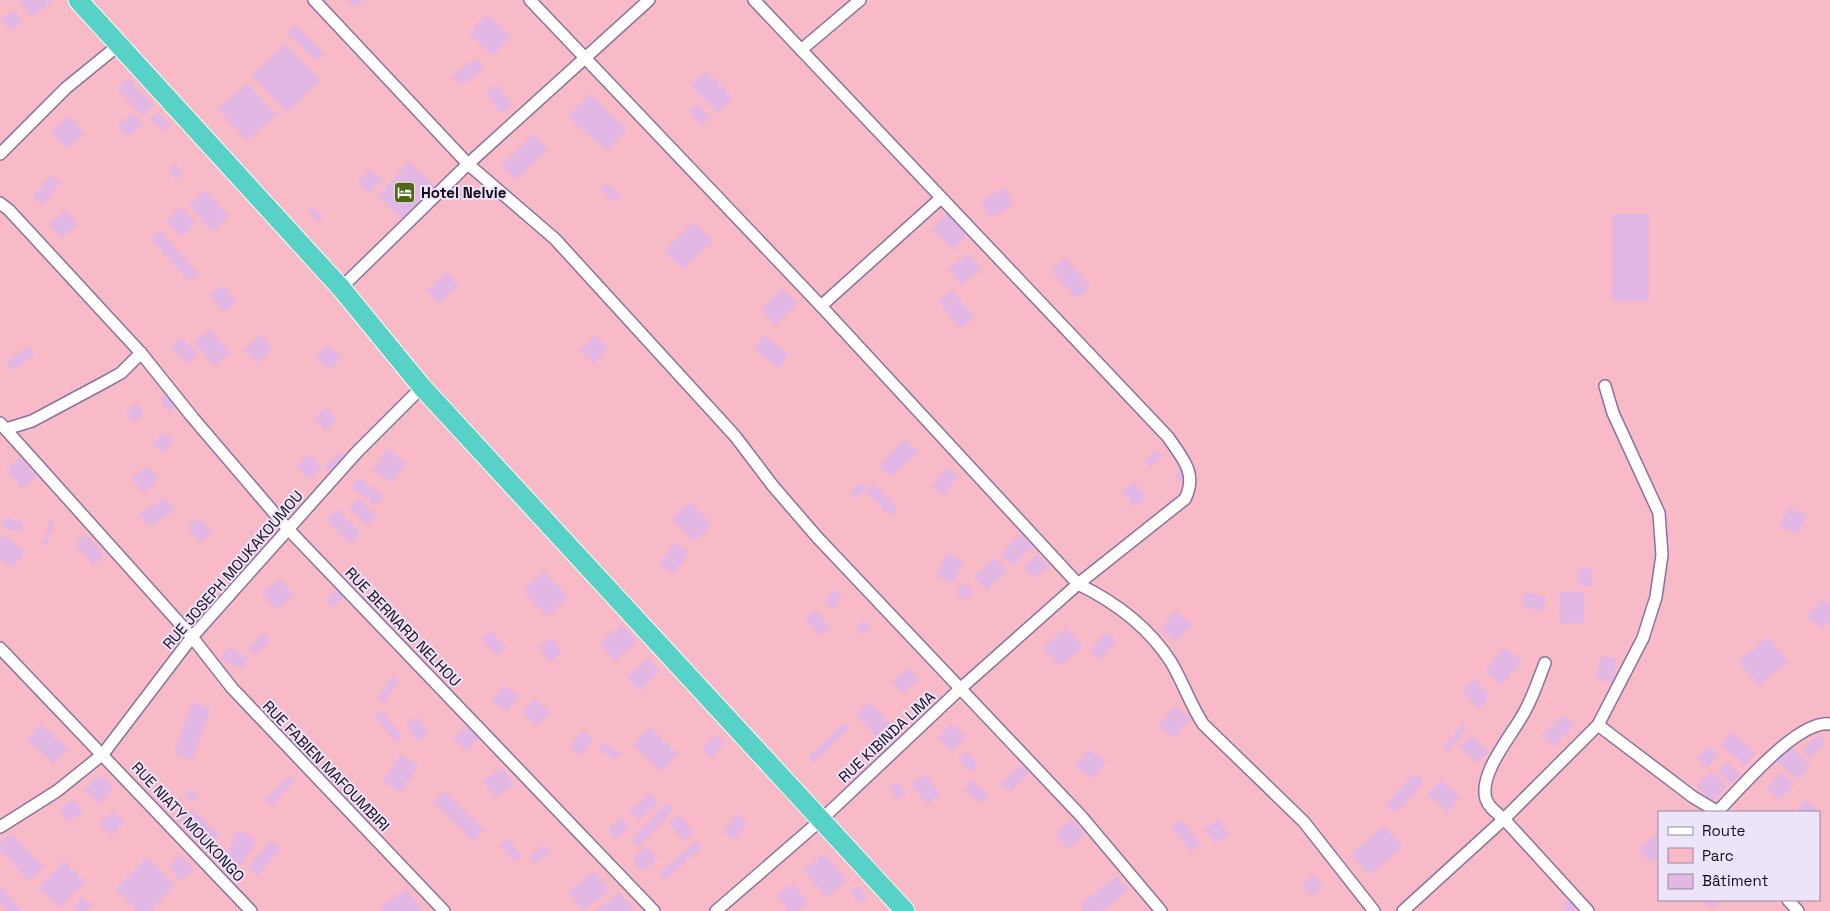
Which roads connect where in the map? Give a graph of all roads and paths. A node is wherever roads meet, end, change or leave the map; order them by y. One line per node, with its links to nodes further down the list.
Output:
1 (78, 0): 7 (highway)
2 (314, 0): 11 (street)
3 (530, 0): 9 (street)
4 (648, 0): 9 (street)
5 (754, 0): 8 (street, RUE KIBINDA LIMA)
6 (860, 0): 8 (street)
7 (120, 44): 10 (street); 14 (highway)
8 (801, 50): 12 (street, RUE KIBINDA LIMA)
9 (585, 56): 11 (street); 15 (street)
10 (0, 154)
11 (468, 164): 14 (street); 25 (street)
12 (941, 198): 15 (street); 21 (street, RUE KIBINDA LIMA)
13 (0, 203): 16 (street, RUE BERNARD NELHOU)
14 (341, 288): 18 (highway)
15 (822, 306): 21 (street)
16 (141, 354): 19 (street); 20 (street, RUE BERNARD NELHOU)
17 (1605, 386): 27 (street)
18 (422, 387): 20 (street, RUE JOSEPH MOUKAKOUMOU); 32 (highway)
19 (3, 426): 22 (street, RUE FABIEN MAFOUMBIRI)
20 (287, 528): 22 (street, RUE JOSEPH MOUKAKOUMOU); 37 (street, RUE BERNARD NELHOU)
21 (1078, 584): 25 (street, RUE KIBINDA LIMA); 41 (street)
22 (192, 637): 28 (street, RUE JOSEPH MOUKAKOUMOU); 36 (street, RUE FABIEN MAFOUMBIRI)
23 (0, 648): 28 (street, RUE NIATY MOUKONGO)
24 (1545, 662): 31 (street)
25 (961, 688): 32 (street, RUE KIBINDA LIMA); 40 (street)
26 (1830, 724): 30 (street)
27 (1598, 725): 29 (street); 31 (street)
28 (103, 754): 33 (street, RUE JOSEPH MOUKAKOUMOU); 35 (street, RUE NIATY MOUKONGO)
29 (1716, 811)
30 (1719, 811)
31 (1504, 818): 42 (street); 43 (street)
32 (821, 820): 38 (street, RUE KIBINDA LIMA); 39 (highway)
33 (0, 827)
34 (1789, 901): 44 (street)
35 (251, 911)
36 (444, 911)
37 (654, 911)
38 (716, 911)
39 (905, 911)
40 (1161, 911)
41 (1374, 911)
42 (1403, 911)
43 (1588, 911)
44 (1798, 911)

